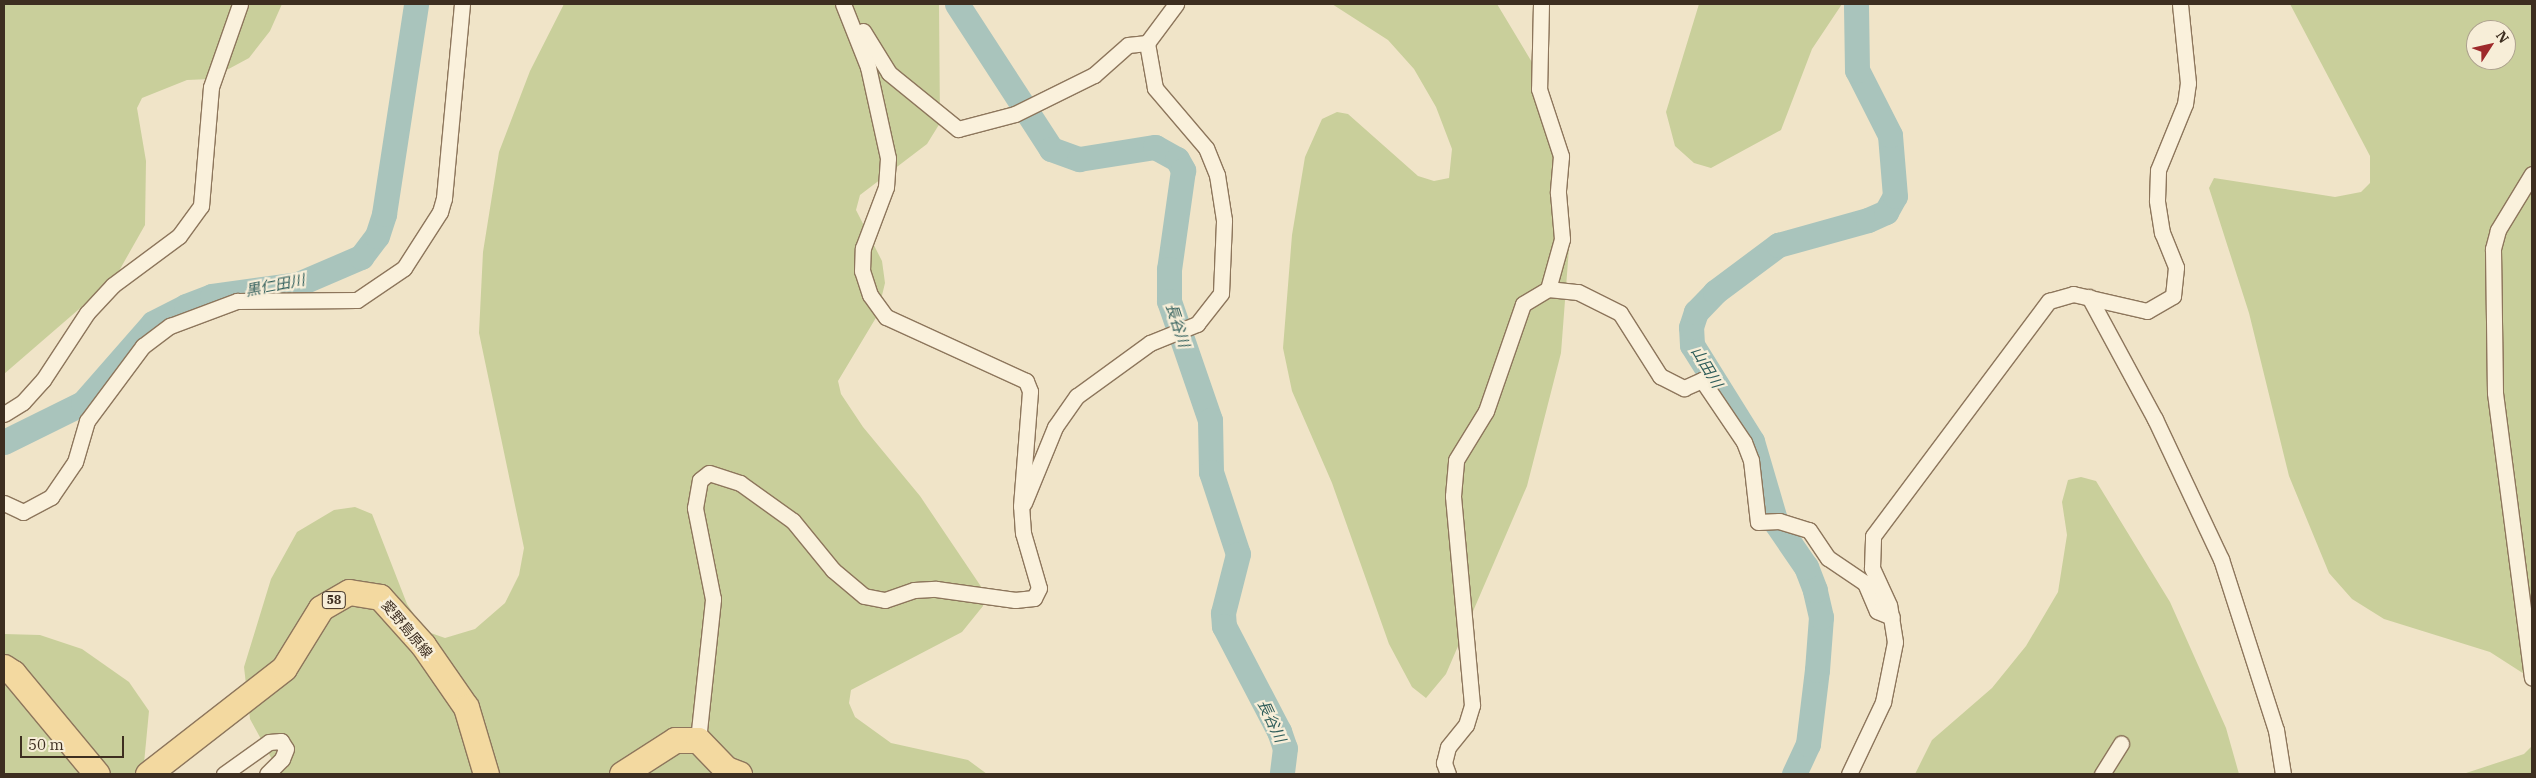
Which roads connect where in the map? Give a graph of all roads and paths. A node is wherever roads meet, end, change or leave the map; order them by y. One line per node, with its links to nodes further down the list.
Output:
1 (240, 4): 11 (street)
2 (462, 4): 12 (street)
3 (1176, 4): 7 (street)
4 (1541, 4): 9 (street)
5 (2180, 4): 10 (street)
6 (846, 10): 7 (street); 13 (street)
7 (1147, 43): 13 (street)
8 (2532, 174): 16 (street)
9 (1548, 289): 14 (street); 28 (street)
10 (2089, 297): 14 (street); 31 (street)
11 (4, 414)
12 (4, 504)
13 (1021, 506): 18 (street)
14 (1892, 617): 29 (street)
15 (4, 667): 17 (main road)
16 (2532, 678)
17 (70, 739): 20 (street); 21 (main road)
18 (698, 740): 26 (main road); 27 (main road)
19 (2121, 744): 30 (street)
20 (85, 774)
21 (97, 774)
22 (148, 774): 25 (main road, 愛野島原線 / 58)
23 (224, 774): 24 (street)
24 (266, 774)
25 (486, 774)
26 (622, 774)
27 (739, 774)
28 (1448, 774)
29 (1849, 774)
30 (2102, 774)
31 (2283, 774)

